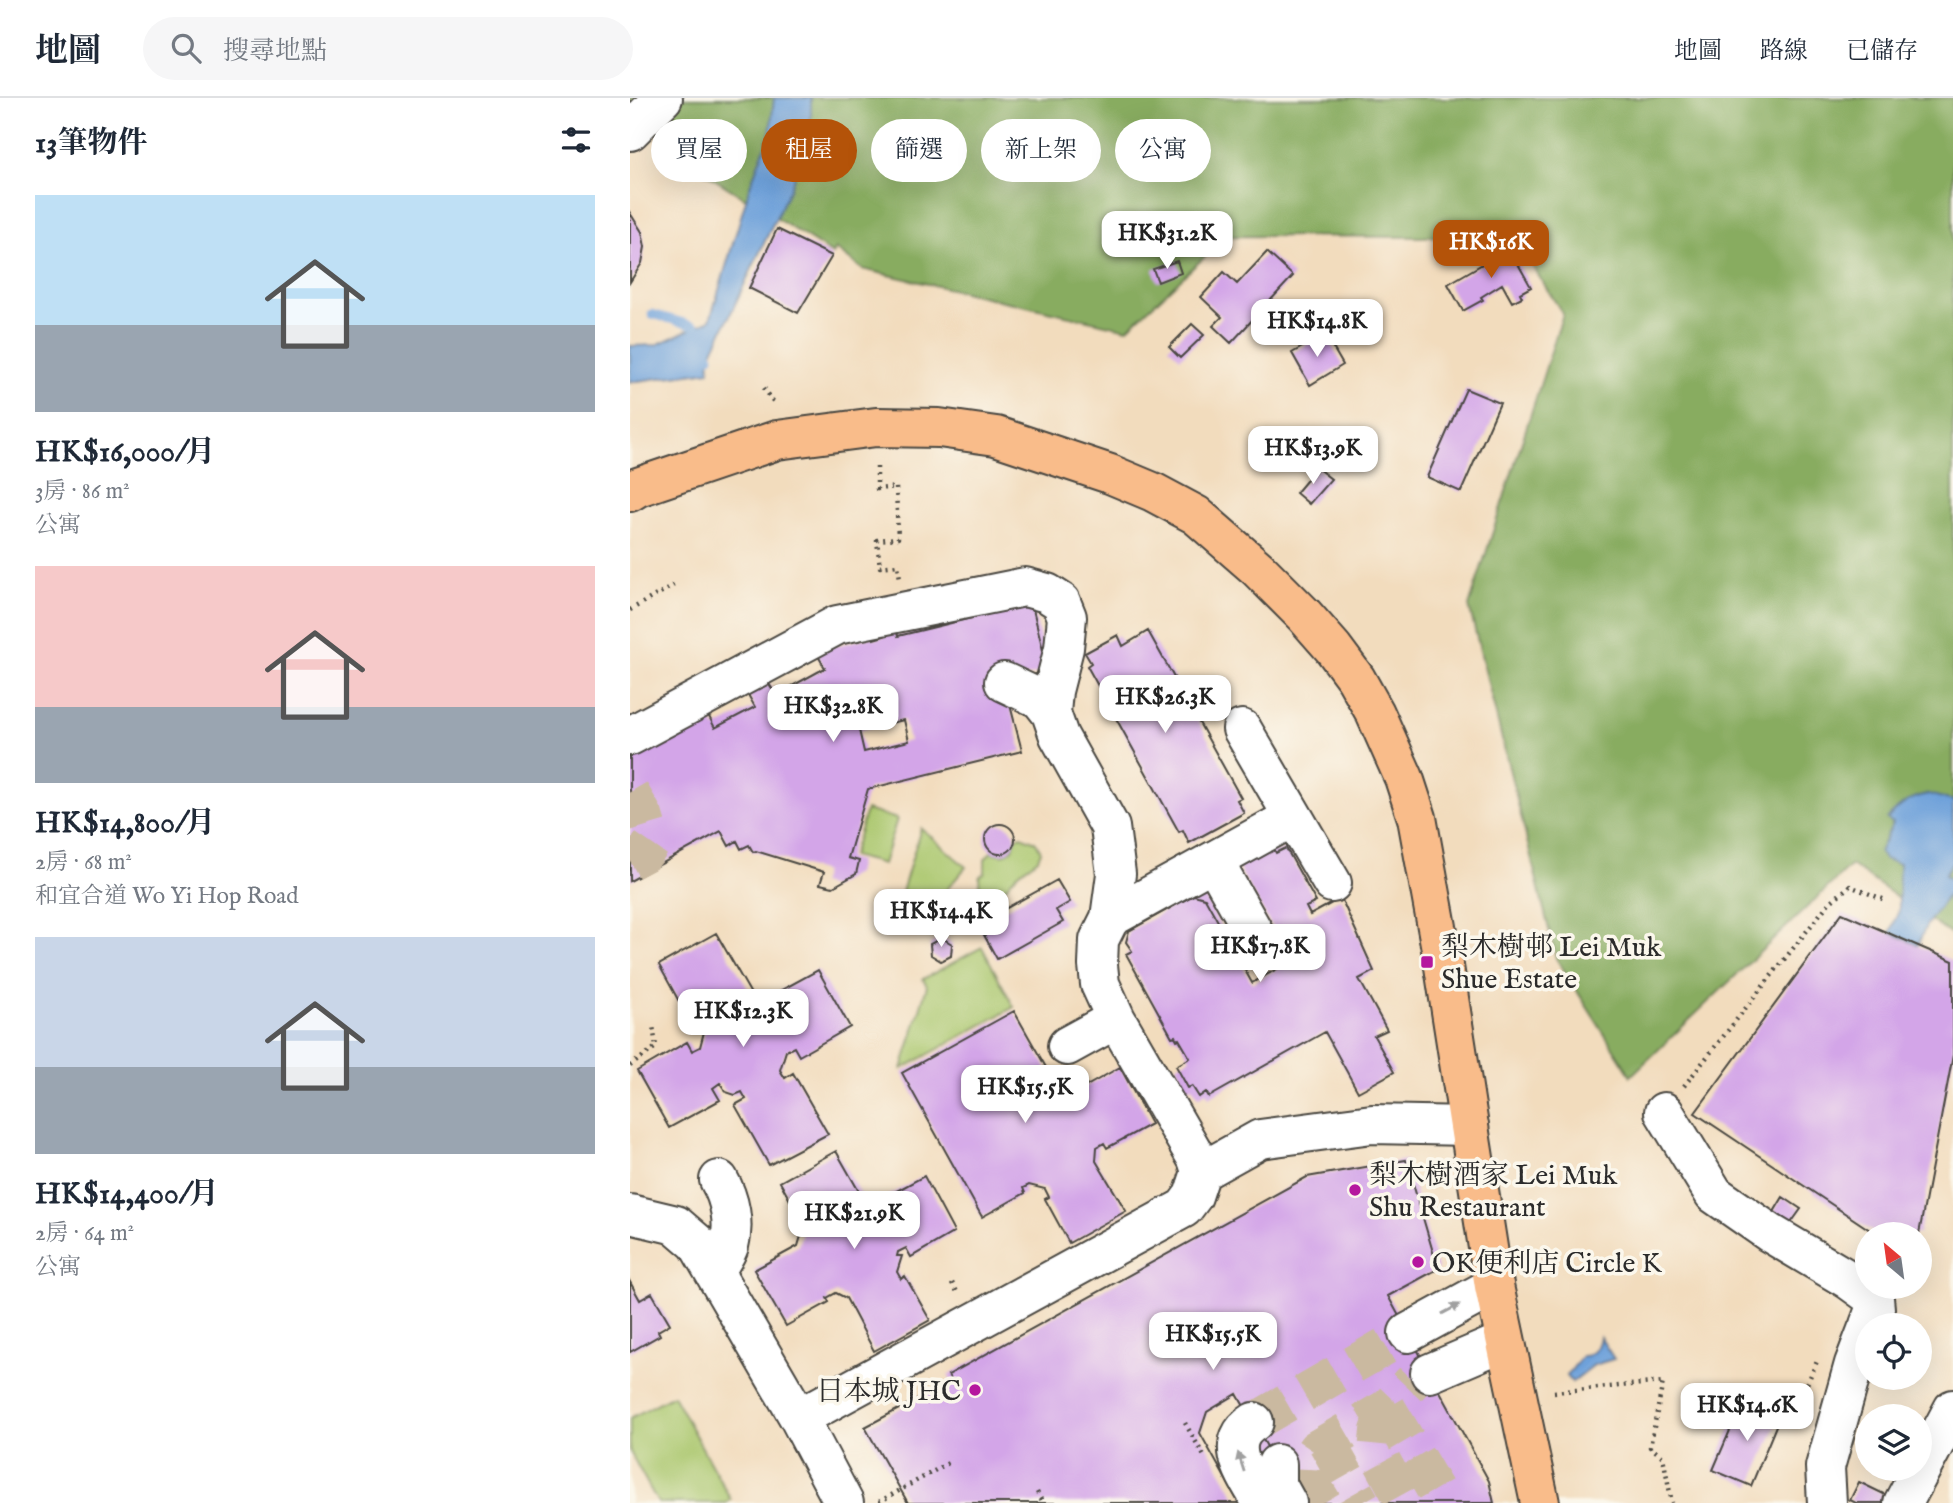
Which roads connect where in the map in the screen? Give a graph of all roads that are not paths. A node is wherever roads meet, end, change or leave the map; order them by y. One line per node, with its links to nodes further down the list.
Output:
1 (663, 98): 2 (street)
2 (630, 131)
3 (630, 492): 16 (main road)
4 (1004, 682): 5 (street)
5 (1051, 713): 7 (street); 11 (street)
6 (1242, 729): 8 (street)
7 (630, 736)
8 (1293, 817): 9 (street); 10 (street)
9 (1214, 862): 11 (street); 12 (street)
10 (1332, 883)
11 (1110, 918): 13 (street)
12 (1257, 938)
13 (1116, 1019): 14 (street); 17 (street)
14 (1067, 1046)
15 (1664, 1111): 22 (street)
16 (1469, 1126): 17 (street); 21 (main road)
17 (1201, 1172): 28 (street)
18 (719, 1180): 20 (street)
19 (630, 1214): 20 (street)
20 (715, 1272): 28 (street)
21 (1494, 1286): 23 (street, one-way to 21); 24 (main road)
22 (1874, 1313)
23 (1408, 1333)
24 (1505, 1341): 26 (street); 34 (main road)
25 (1855, 1361): 35 (street)
26 (1430, 1373)
27 (1953, 1409): 36 (street)
28 (799, 1418): 31 (street)
29 (1254, 1422): 32 (street, one-way to 29)
30 (1277, 1464): 33 (street)
31 (844, 1503)
32 (1262, 1503)
33 (1287, 1503)
34 (1540, 1503)
35 (1827, 1503)
36 (1903, 1503)

